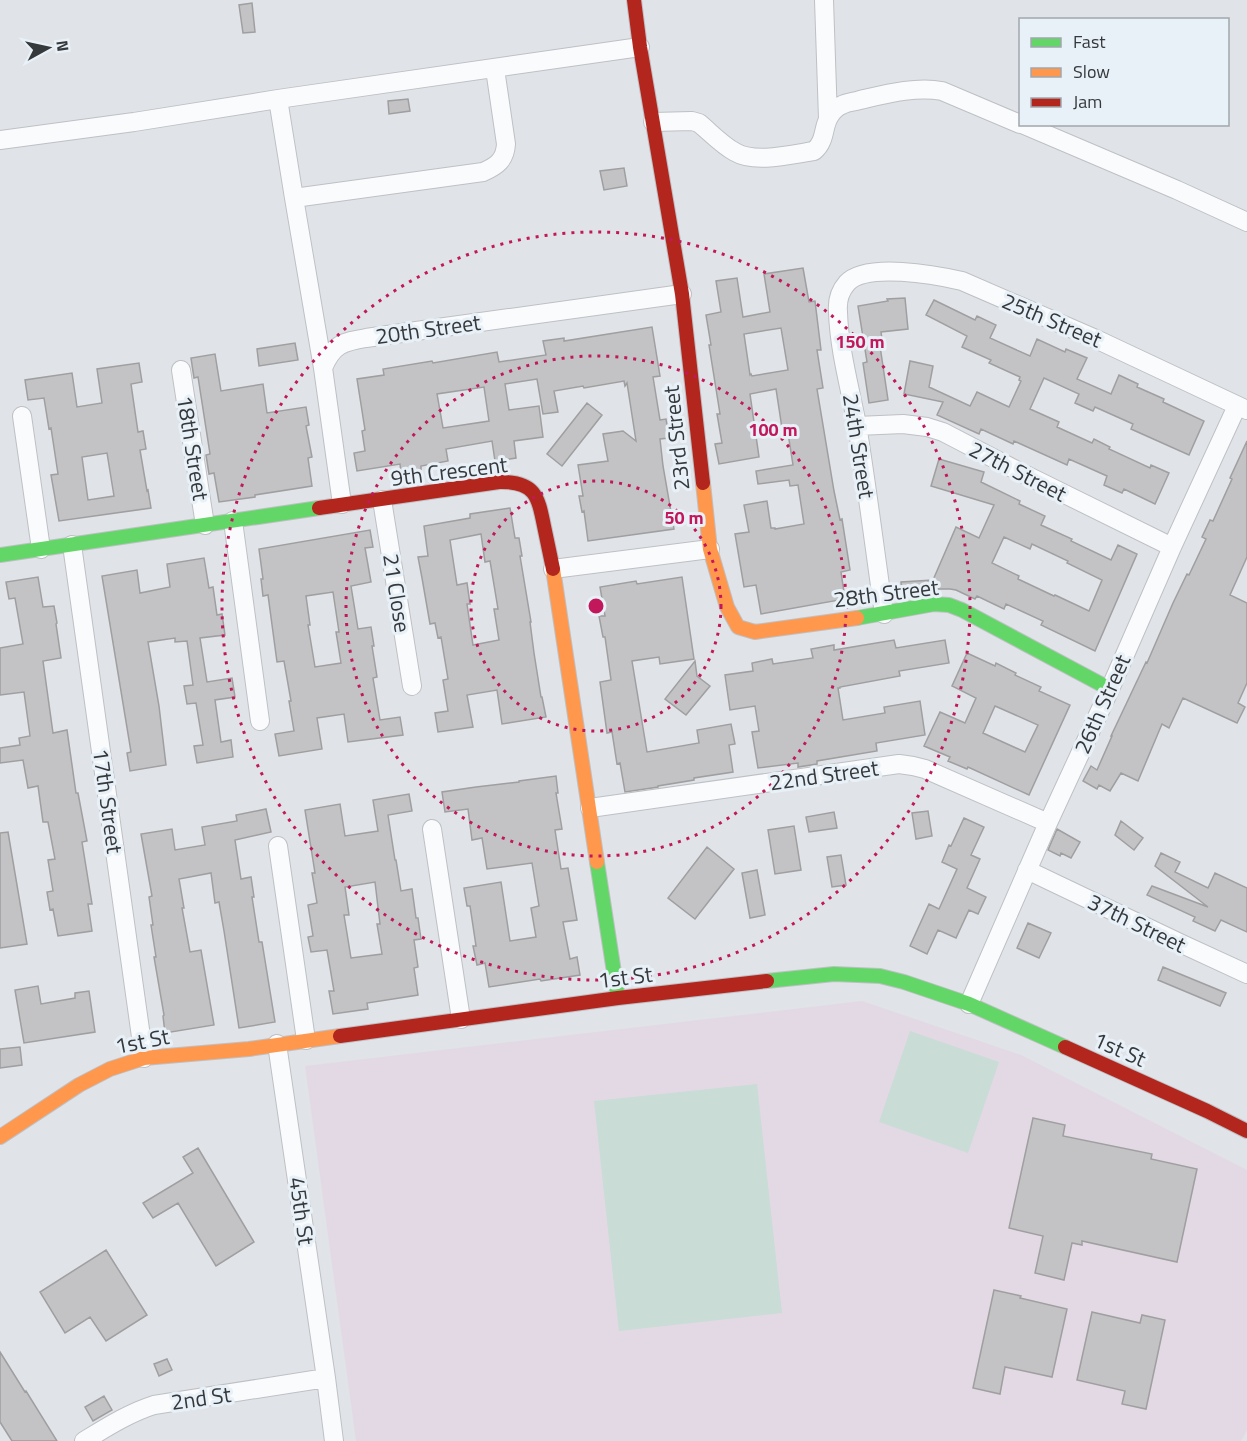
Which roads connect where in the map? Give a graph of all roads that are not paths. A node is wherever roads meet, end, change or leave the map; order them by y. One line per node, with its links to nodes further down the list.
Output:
1 (634, 0): 3 (street, 23rd Street)
2 (824, 0): 6 (street)
3 (640, 47): 4 (street); 7 (street, 23rd Street)
4 (495, 69): 5 (street); 11 (street)
5 (278, 99): 10 (street); 11 (street)
6 (828, 118): 7 (street); 8 (street)
7 (653, 122): 14 (street, 23rd Street)
8 (1019, 123)
9 (1026, 126): 12 (street)
10 (0, 140)
11 (294, 198): 15 (street)
12 (1247, 222)
13 (848, 281): 17 (street, 25th Street); 19 (street, 24th Street)
14 (682, 294): 15 (street, 20th Street); 27 (street, 23rd Street)
15 (323, 368): 21 (street)
16 (181, 370): 23 (street, 18th Street)
17 (1242, 408): 25 (street, 26th Street)
18 (22, 416): 26 (street)
19 (857, 426): 25 (street, 27th Street); 30 (street, 24th Street)
20 (382, 500): 21 (street, 9th Crescent); 29 (street, 9th Crescent); 32 (street, 21 Close)
21 (342, 504): 22 (street, 9th Crescent)
22 (233, 520): 23 (street, 9th Crescent); 34 (street)
23 (205, 525): 24 (street, 9th Crescent)
24 (72, 545): 26 (street, 9th Crescent); 46 (street, 17th Street)
25 (1172, 547): 33 (street, 26th Street)
26 (41, 549): 28 (street, 9th Crescent)
27 (710, 549): 29 (street); 31 (street, 23rd Street)
28 (0, 555)
29 (553, 569): 35 (street, 9th Crescent)
30 (884, 614): 31 (street, 28th Street); 33 (street, 28th Street)
31 (755, 632)
32 (412, 686)
33 (1110, 689): 36 (street, 26th Street)
34 (260, 721)
35 (590, 808): 36 (street, 22nd Street); 41 (street, 9th Crescent)
36 (1048, 823): 39 (street, 26th Street)
37 (432, 829): 43 (street)
38 (278, 846): 44 (street)
39 (1027, 870): 40 (street, 37th Street); 42 (street, 26th Street)
40 (1247, 974)
41 (618, 998): 42 (street, 1st St); 43 (street, 1st St)
42 (969, 1004): 47 (street, 1st St)
43 (461, 1019): 44 (street, 1st St)
44 (306, 1040): 45 (street, 1st St)
45 (278, 1044): 46 (street, 1st St); 49 (street, 45th St)
46 (144, 1058): 48 (street, 1st St)
47 (1247, 1131)
48 (0, 1137)
49 (326, 1378): 50 (street, 2nd St); 51 (street, 45th St)
50 (84, 1441)
51 (334, 1441)

